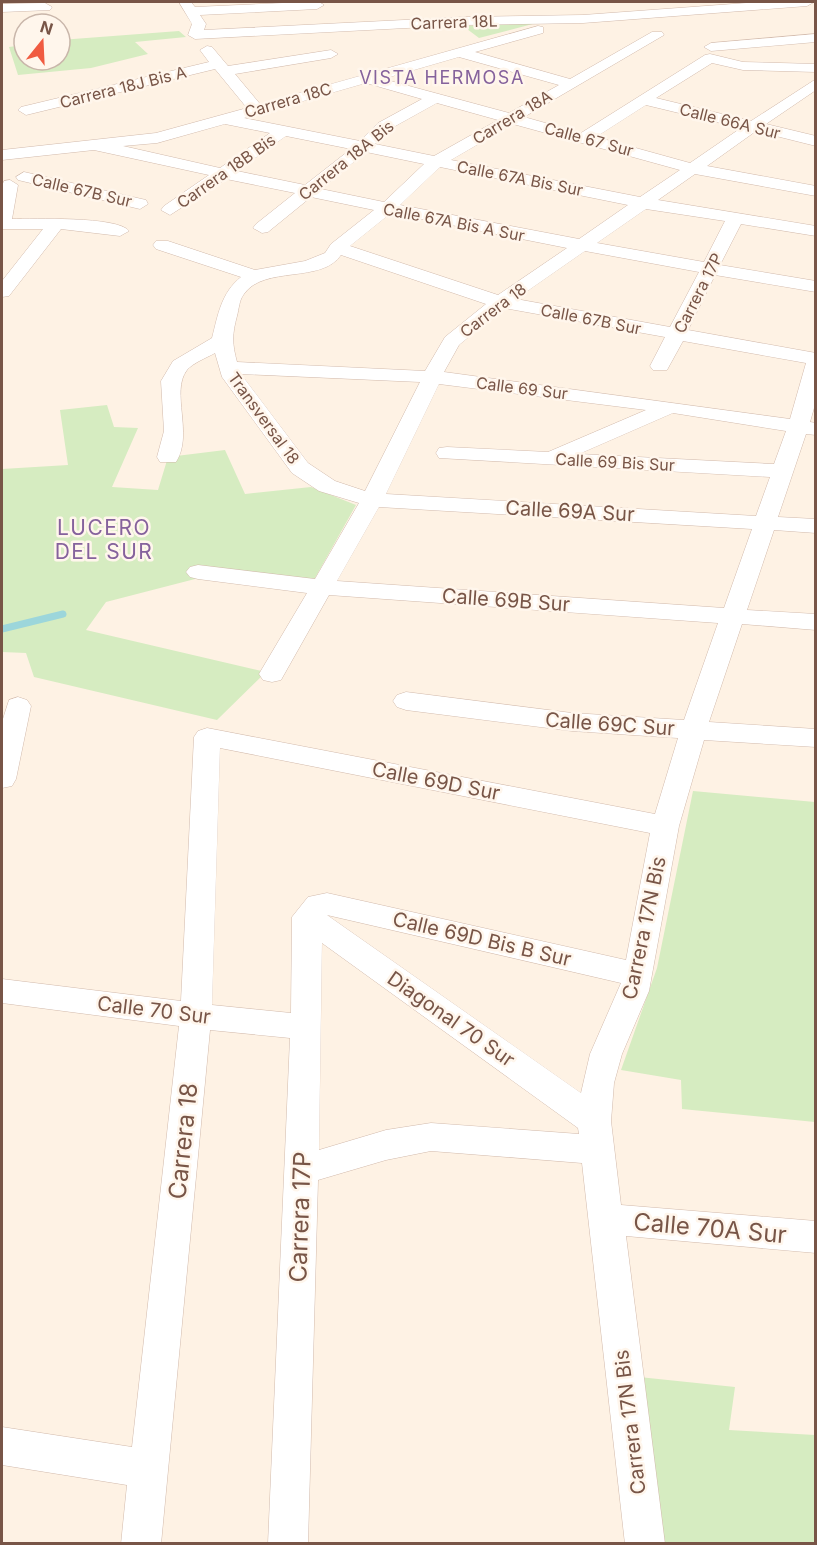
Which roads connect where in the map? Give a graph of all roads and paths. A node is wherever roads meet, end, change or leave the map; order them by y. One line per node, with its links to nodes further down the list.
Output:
1 (172, 2): 21 (street)
2 (807, 2): 4 (street, Carrera 18L)
3 (315, 3): 5 (street); 19 (street)
4 (780, 3): 13 (street, Carrera 18L); 18 (street)
5 (187, 6): 21 (street)
6 (667, 6): 13 (street, Carrera 18L); 14 (street, Carrera 18L)
7 (567, 7): 14 (street)
8 (2, 8): 9 (street)
9 (45, 8)
10 (452, 8): 16 (street)
11 (499, 8): 15 (street)
12 (398, 9): 17 (street)
13 (713, 9): 25 (street)
14 (583, 19): 15 (street, Carrera 18L); 24 (street, Carrera 18C)
15 (513, 20): 16 (street, Carrera 18L)
16 (464, 21): 17 (street, Carrera 18L)
17 (411, 24): 19 (street, Carrera 18L)
18 (807, 24)
19 (342, 27): 20 (street, Carrera 18L)
20 (309, 29): 21 (street, Carrera 18L); 26 (street)
21 (195, 34): 27 (street)
22 (657, 35): 30 (street, Carrera 18A)
23 (816, 38): 25 (street)
24 (457, 52): 29 (street, Carrera 18C); 30 (street)
25 (710, 52): 28 (street); 33 (street)
26 (330, 54): 27 (street, Carrera 18J Bis A); 29 (street)
27 (222, 68): 34 (street); 35 (street, Carrera 18J Bis A)
28 (816, 68)
29 (359, 80): 32 (street, Calle 67 Sur); 34 (street, Carrera 18C)
30 (570, 83): 36 (street, Carrera 18A)
31 (816, 83): 38 (street, Carrera 18)
32 (434, 98): 36 (street, Calle 67 Sur); 44 (street, Carrera 18A Bis)
33 (644, 100): 38 (street, Calle 66A Sur); 40 (street)
34 (256, 109): 37 (street, Carrera 18C)
35 (27, 110)
36 (511, 118): 40 (street, Calle 67 Sur); 46 (street, Carrera 18A)
37 (225, 119): 39 (street, Calle 67A Bis Sur); 42 (street, Carrera 18C)
38 (750, 127): 41 (street, Calle 66A Sur); 47 (street, Carrera 18)
39 (282, 132): 44 (street, Calle 67A Bis Sur); 48 (street, Carrera 18B Bis)
40 (585, 138): 47 (street, Calle 67 Sur)
41 (816, 141)
42 (95, 145): 43 (street, Carrera 18C); 48 (street, Calle 67A Bis A Sur)
43 (74, 147): 45 (street, Carrera 18C); 49 (street)
44 (363, 147): 46 (street, Calle 67A Bis Sur); 51 (street, Carrera 18A Bis)
45 (2, 155)
46 (437, 161): 52 (street, Calle 67A Bis Sur); 54 (street, Carrera 18A)
47 (695, 169): 50 (street, Calle 67 Sur); 52 (street, Carrera 18)
48 (220, 173): 51 (street, Calle 67A Bis A Sur); 55 (street, Carrera 18B Bis)
49 (12, 183): 53 (street, Calle 67B Sur); 57 (street)
50 (816, 191)
51 (307, 192): 54 (street, Calle 67A Bis A Sur); 59 (street, Carrera 18A Bis)
52 (642, 203): 56 (street, Calle 67A Bis Sur); 63 (street, Carrera 18)
53 (140, 204)
54 (387, 208): 63 (street, Calle 67A Bis A Sur); 64 (street, Carrera 18A)
55 (170, 210)
56 (735, 218): 61 (street, Calle 67A Bis Sur); 67 (street, Carrera 17P)
57 (2, 224): 58 (street)
58 (56, 224): 60 (street); 66 (street)
59 (262, 228)
60 (120, 231)
61 (816, 231)
62 (162, 244): 68 (street)
63 (580, 247): 67 (street, Calle 67A Bis A Sur); 71 (street, Carrera 18)
64 (337, 248): 68 (street, Carrera 18A); 71 (street, Calle 67B Sur)
65 (2, 266): 66 (street)
66 (22, 267): 70 (street)
67 (711, 269): 69 (street, Calle 67A Bis A Sur); 72 (street, Carrera 17P)
68 (254, 276): 73 (street)
69 (816, 287)
70 (2, 292)
71 (500, 302): 72 (street, Calle 67B Sur); 78 (street, Carrera 18)
72 (677, 335): 74 (street, Calle 67B Sur); 76 (street, Carrera 17P)
73 (220, 341): 77 (street, Transversal 18); 82 (street)
74 (816, 359)
75 (816, 363): 80 (street, Carrera 17N Bis)
76 (660, 366)
77 (227, 367): 78 (street, Calle 69 Sur); 85 (street, Transversal 18)
78 (433, 377): 79 (street, Calle 69 Sur); 86 (street, Carrera 18)
79 (671, 407): 80 (street, Calle 69 Sur); 83 (street)
80 (807, 428): 84 (street, Carrera 17N Bis)
81 (447, 453): 83 (street, Calle 69 Bis Sur)
82 (168, 458)
83 (550, 458): 84 (street, Calle 69 Bis Sur)
84 (783, 471): 87 (street, Carrera 17N Bis)
85 (327, 486): 86 (street, Calle 69A Sur)
86 (372, 500): 87 (street, Calle 69A Sur); 90 (street, Carrera 18)
87 (766, 523): 88 (street, Calle 69A Sur); 91 (street, Carrera 17N Bis)
88 (816, 526)
89 (198, 572): 90 (street, Calle 69B Sur)
90 (320, 587): 91 (street, Calle 69B Sur); 93 (street, Carrera 18)
91 (734, 616): 92 (street, Calle 69B Sur); 96 (street, Carrera 17N Bis)
92 (816, 622)
93 (272, 674)
94 (406, 700): 96 (street, Calle 69C Sur)
95 (18, 706): 99 (street)
96 (694, 729): 98 (street, Calle 69C Sur); 100 (street, Carrera 17N Bis)
97 (207, 737): 100 (street, Calle 69D Sur); 104 (street, Carrera 18)
98 (816, 738)
99 (2, 779)
100 (665, 826): 102 (street, Carrera 17N Bis)
101 (317, 910): 102 (street, Calle 69D Bis B Sur); 105 (street, Carrera 17P); 106 (street, Diagonal 70 Sur)
102 (638, 975): 106 (street, Carrera 17N Bis)
103 (2, 991): 104 (street, Calle 70 Sur)
104 (196, 1016): 105 (street, Calle 70 Sur); 111 (street, Carrera 18)
105 (306, 1027): 107 (street, Carrera 17P)
106 (595, 1135): 107 (street); 108 (street, Carrera 17N Bis)
107 (301, 1170): 113 (street, Carrera 17P)
108 (605, 1219): 109 (street, Calle 70A Sur); 114 (street, Carrera 17N Bis)
109 (816, 1237)
110 (2, 1446): 111 (street)
111 (148, 1469): 112 (street, Carrera 18)
112 (141, 1544)
113 (288, 1544)
114 (645, 1544)

